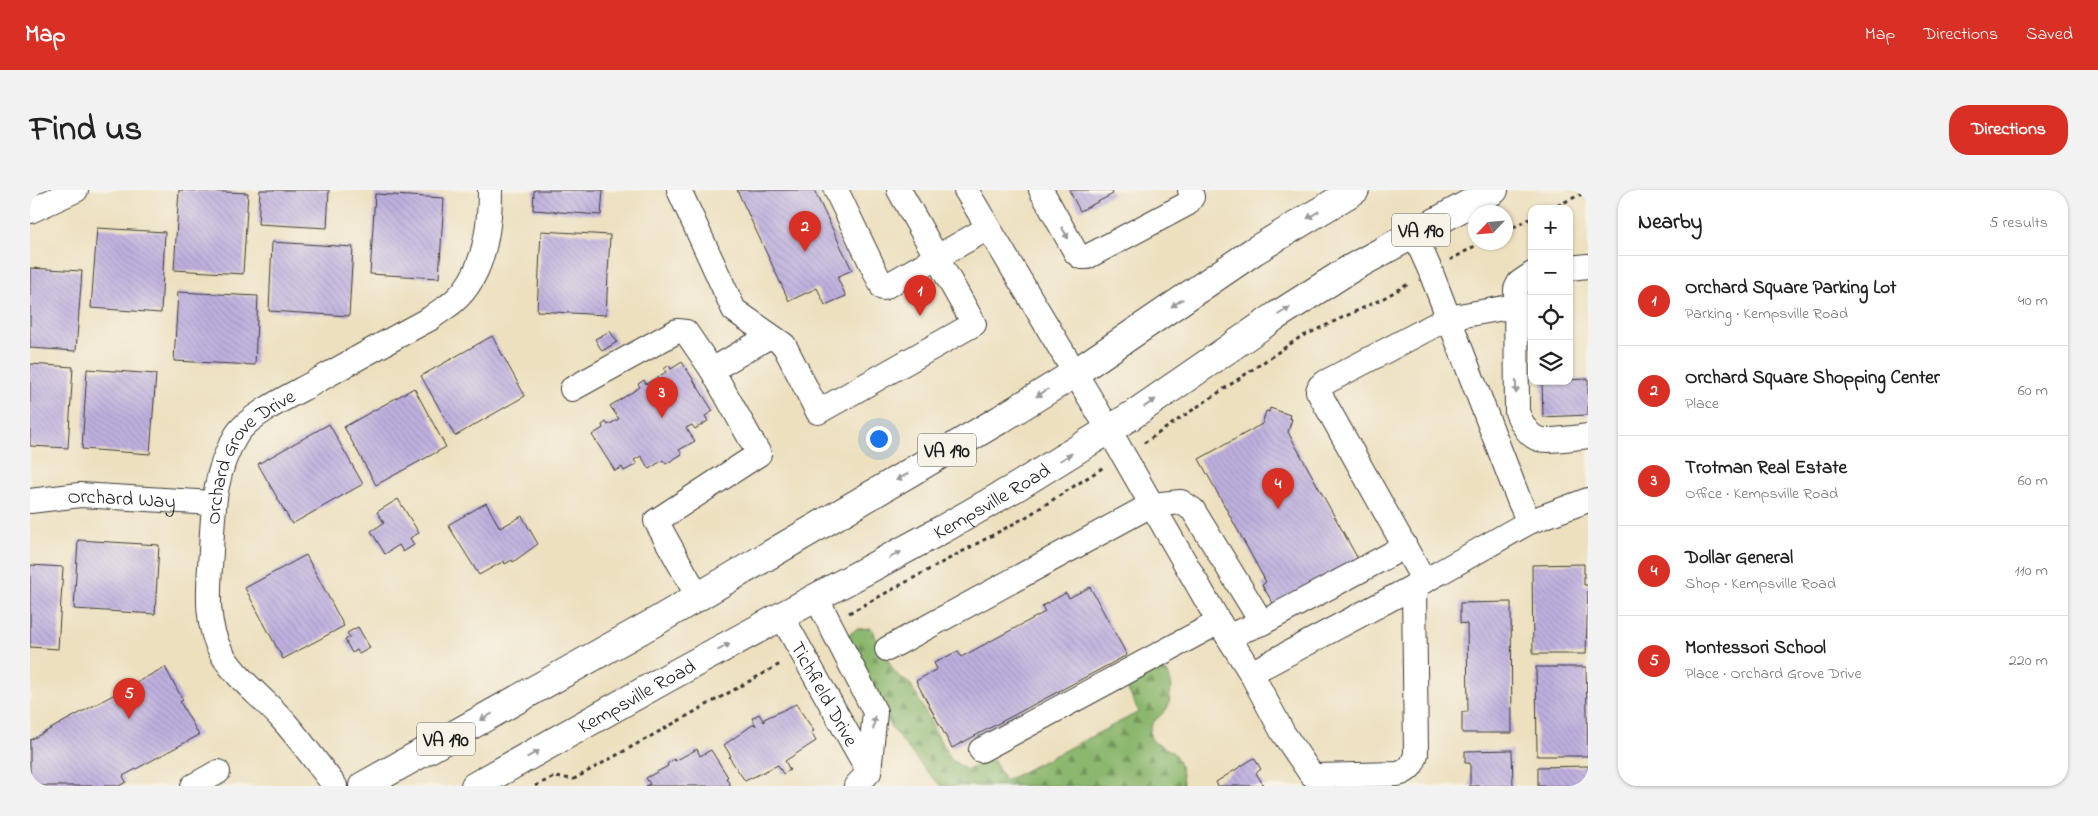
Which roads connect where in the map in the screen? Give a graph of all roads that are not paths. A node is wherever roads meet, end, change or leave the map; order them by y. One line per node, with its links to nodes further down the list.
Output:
1 (76, 190): 11 (street)
2 (490, 190): 28 (street, Orchard Grove Drive)
3 (679, 190): 20 (street)
4 (836, 190): 14 (street)
5 (899, 190): 14 (street)
6 (966, 190): 12 (street)
7 (1041, 190): 8 (street, one-way to 8)
8 (1190, 190)
9 (1355, 190): 22 (main road, VA 190, one-way to 22)
10 (1494, 190): 13 (main road, Kempsville Road / VA 190)
11 (30, 211)
12 (988, 228): 14 (street); 22 (street)
13 (1414, 234): 19 (street); 24 (main road, Kempsville Road / VA 190, one-way to 13)
14 (937, 257): 20 (street)
15 (1588, 266): 16 (street)
16 (1573, 268)
17 (1528, 277): 18 (street)
18 (1515, 306): 19 (street); 25 (street, one-way to 25)
19 (1448, 318): 30 (street); 31 (street)
20 (770, 336): 21 (street)
21 (712, 370): 23 (street); 33 (street)
22 (1075, 372): 24 (street); 33 (main road, VA 190, one-way to 33)
23 (572, 389)
24 (1109, 430): 29 (street); 34 (main road, Kempsville Road / VA 190, one-way to 24)
25 (1588, 436)
26 (1588, 500): 30 (street)
27 (30, 501): 28 (street, Orchard Way)
28 (214, 503): 44 (street, Orchard Grove Drive)
29 (1150, 505): 36 (street); 37 (street); 38 (street)
30 (1529, 522): 32 (street)
31 (1404, 544): 32 (street); 36 (street)
32 (1419, 584): 39 (street); 39 (street)
33 (698, 597): 45 (main road, VA 190, one-way to 45)
34 (816, 597): 35 (main road, Kempsville Road / VA 190); 42 (street, Tichfield Drive, one-way to 34)
35 (781, 615): 42 (street, Tichfield Drive); 46 (main road, Kempsville Road / VA 190, one-way to 35)
36 (1262, 623): 37 (street)
37 (1223, 629): 39 (street); 40 (street)
38 (887, 648)
39 (1252, 673)
40 (981, 750)
41 (218, 772): 43 (street)
42 (862, 779)
43 (193, 786)
44 (335, 786)
45 (363, 786)
46 (475, 786)

